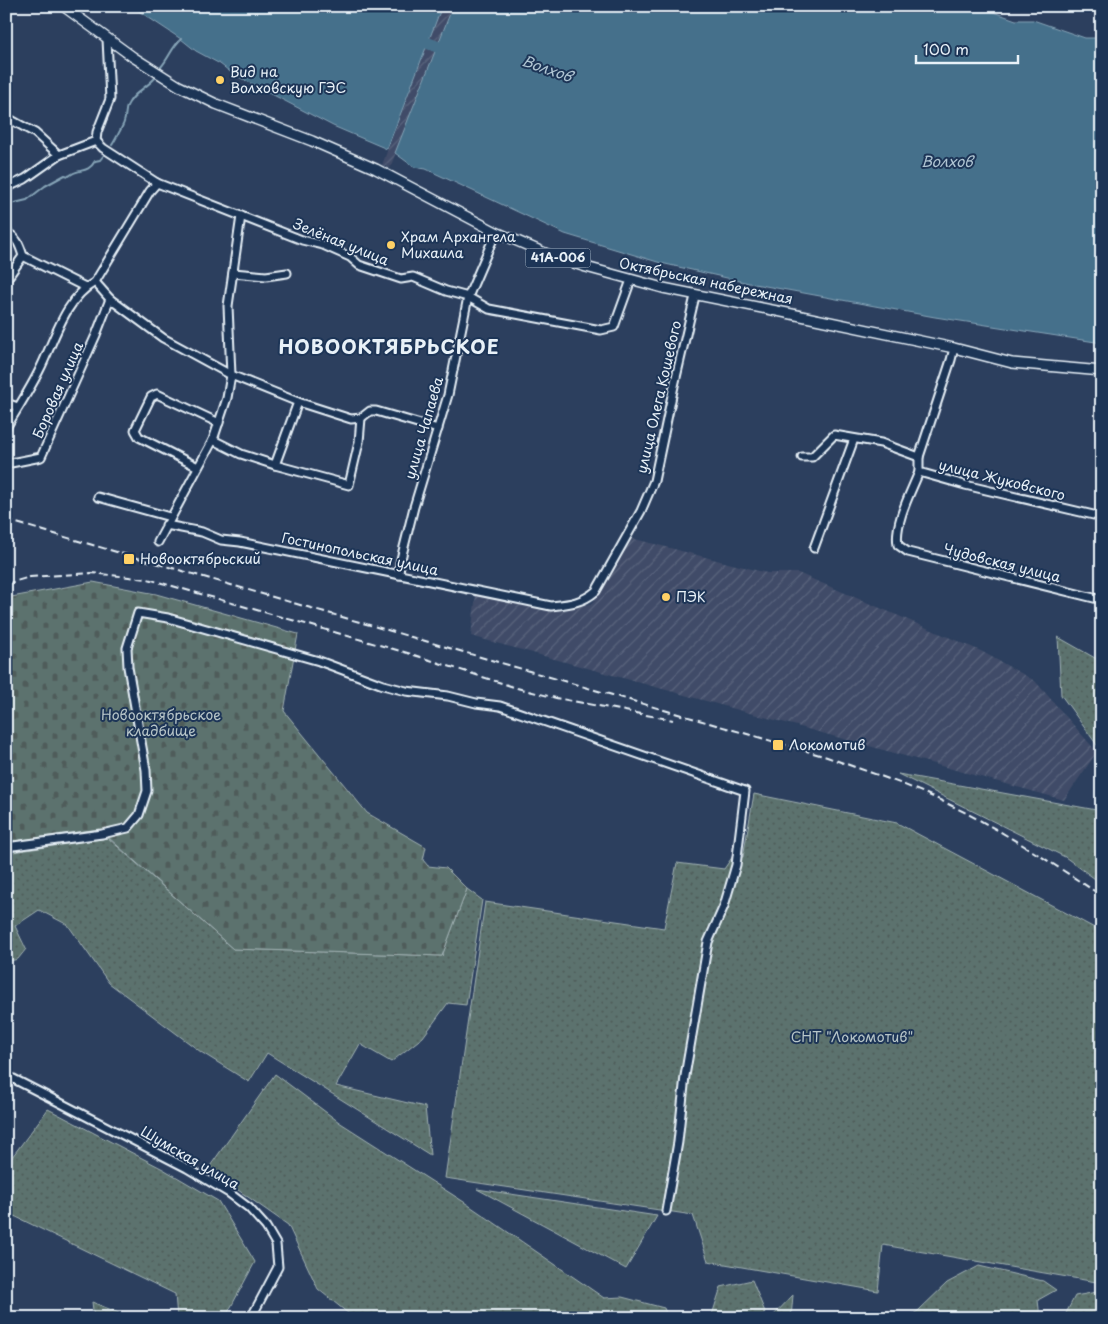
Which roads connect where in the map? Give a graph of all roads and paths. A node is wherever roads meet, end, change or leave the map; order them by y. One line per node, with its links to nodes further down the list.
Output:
1 (63, 6): 2 (main road, Октябрьская набережная / 41А-006)
2 (106, 39): 4 (street); 10 (main road, Октябрьская набережная / 41А-006)
3 (6, 117): 5 (street)
4 (96, 141): 5 (street); 6 (street, Зелёная улица)
5 (59, 155): 7 (street)
6 (157, 183): 8 (street, Зелёная улица); 16 (street)
7 (6, 188)
8 (241, 216): 12 (street); 19 (street, Зелёная улица)
9 (6, 232): 11 (street)
10 (496, 232): 15 (main road, Октябрьская набережная / 41А-006); 19 (street, улица Чапаева)
11 (23, 256): 14 (street); 17 (street)
12 (233, 274): 13 (street); 23 (street)
13 (287, 274)
14 (6, 280)
15 (631, 280): 18 (main road, Октябрьская набережная / 41А-006); 19 (street, Зелёная улица)
16 (95, 282): 17 (street, Боровая улица); 20 (street)
17 (85, 287): 26 (street, Боровая улица)
18 (695, 296): 21 (main road, Октябрьская набережная / 41А-006); 47 (street, улица Олега Кошевого)
19 (468, 297): 30 (street, улица Чапаева)
20 (110, 299): 23 (street); 35 (street, Боровая улица)
21 (954, 348): 22 (main road, Октябрьская набережная / 41А-006); 34 (street, улица Жуковского)
22 (1102, 371)
23 (231, 375): 24 (street); 28 (street)
24 (298, 402): 27 (street); 36 (street)
25 (6, 403): 26 (street)
26 (18, 407): 29 (street, Боровая улица)
27 (361, 418): 30 (street); 36 (street)
28 (219, 423): 32 (street); 37 (street)
29 (6, 428)
30 (438, 429): 45 (street, улица Чапаева)
31 (854, 439): 33 (street); 34 (street); 44 (street)
32 (213, 440): 36 (street); 37 (street)
33 (802, 457)
34 (919, 457): 38 (street, улица Жуковского)
35 (6, 464)
36 (275, 465)
37 (198, 467): 40 (street)
38 (919, 472): 41 (street, улица Жуковского); 46 (street, Чудовская улица)
39 (98, 497): 40 (street)
40 (170, 517): 42 (street)
41 (1102, 517)
42 (166, 525): 43 (street); 45 (street, Гостинопольская улица)
43 (158, 542)
44 (814, 548)
45 (399, 576): 47 (street, Гостинопольская улица)
46 (1102, 600)
47 (551, 606)
48 (6, 847): 50 (street)
49 (6, 1075): 51 (street, Шумская улица)
50 (666, 1211)
51 (251, 1318)

